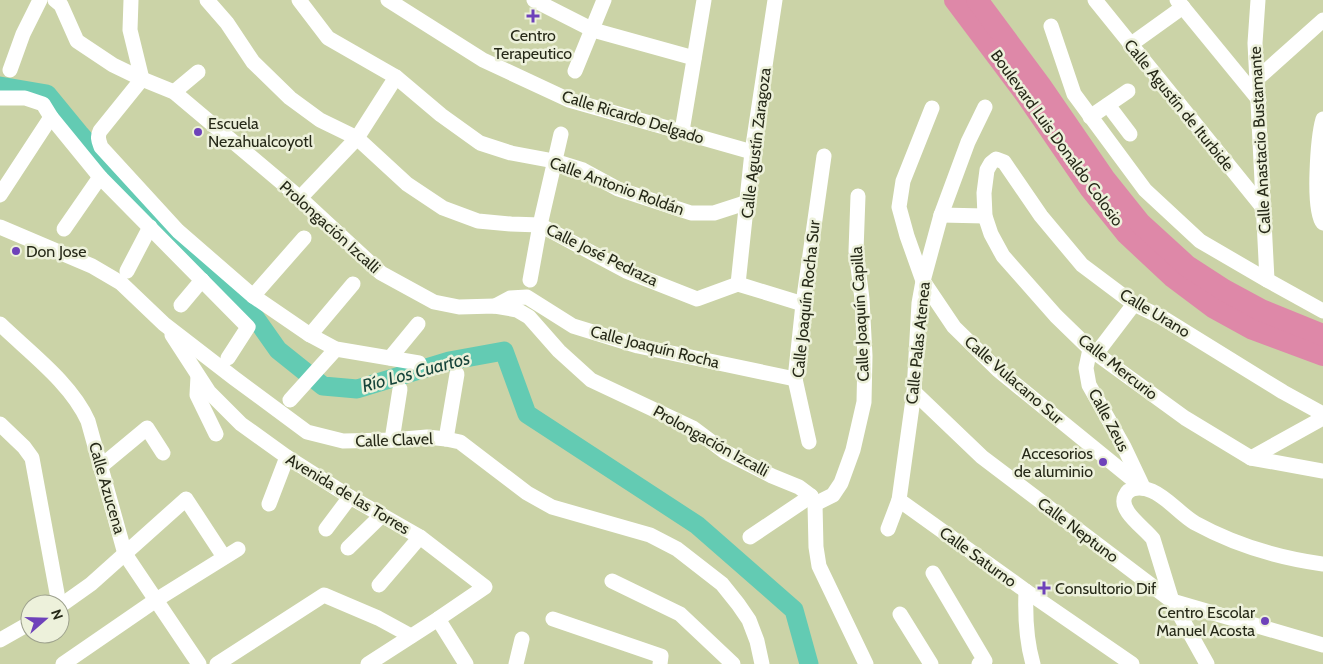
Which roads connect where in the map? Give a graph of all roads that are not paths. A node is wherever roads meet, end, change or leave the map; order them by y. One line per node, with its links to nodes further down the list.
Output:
1 (40, 0): 21 (street)
2 (55, 0): 25 (street, Prolongación Izcalli)
3 (131, 0): 25 (street)
4 (207, 0): 40 (street, Calle José Pedraza)
5 (299, 0): 24 (street, Calle Antonio Roldán)
6 (388, 0): 37 (street, Calle Ricardo Delgado)
7 (534, 0): 18 (street)
8 (604, 0): 18 (street)
9 (704, 0): 20 (street)
10 (955, 0): 79 (highway, Boulevard Luis Donaldo Colosio)
11 (978, 0): 76 (highway, Boulevard Luis Donaldo Colosio)
12 (1095, 0): 19 (street, Calle Agustín de Iturbide)
13 (1258, 0): 26 (street, Calle Anastacio Bustamante)
14 (775, 1): 41 (street, Calle Agustín Zaragoza)
15 (1180, 4): 19 (street); 30 (street)
16 (1323, 20): 26 (street)
17 (1051, 26): 35 (street)
18 (593, 30): 20 (street); 22 (street)
19 (1130, 45): 50 (street, Calle Agustín de Iturbide)
20 (694, 58): 37 (street)
21 (10, 70)
22 (575, 71)
23 (198, 72): 28 (street)
24 (396, 77): 40 (street); 44 (street, Calle Antonio Roldán)
25 (142, 79): 28 (street, Prolongación Izcalli); 66 (street)
26 (1257, 79): 30 (street, Calle Anastacio Bustamante)
27 (1128, 91): 31 (street)
28 (174, 92): 48 (street, Prolongación Izcalli)
29 (0, 98): 34 (street)
30 (1259, 100): 50 (street, Calle Anastacio Bustamante)
31 (1108, 105): 35 (street); 39 (street)
32 (985, 107): 51 (street, Calle Palas Atenea)
33 (932, 108): 63 (street, Calle Vulacano Sur)
34 (52, 117): 45 (street); 46 (street)
35 (1090, 117): 62 (street)
36 (1323, 119): 53 (street)
37 (682, 131): 41 (street, Calle Ricardo Delgado)
38 (561, 134): 44 (street)
39 (1130, 134)
40 (356, 138): 48 (street); 54 (street, Calle José Pedraza)
41 (752, 152): 49 (street, Calle Agustín Zaragoza)
42 (824, 156): 67 (street, Calle Joaquín Rocha Sur)
43 (996, 160): 52 (street, Calle Mercurio); 68 (street, Calle Urano)
44 (554, 161): 49 (street, Calle Antonio Roldán); 54 (street)
45 (100, 177): 56 (street); 57 (street)
46 (0, 195)
47 (858, 196): 103 (street, Calle Joaquín Capilla)
48 (300, 198): 70 (street, Prolongación Izcalli)
49 (748, 202): 65 (street, Calle Agustín Zaragoza)
50 (1264, 209): 62 (street, Calle Anastacio Bustamante)
51 (941, 215): 52 (street); 63 (street, Calle Palas Atenea)
52 (985, 216): 78 (street, Calle Mercurio)
53 (1323, 223)
54 (540, 225): 61 (street); 65 (street, Calle José Pedraza)
55 (0, 227): 73 (street, Calle Clavel)
56 (150, 227): 59 (street); 60 (street)
57 (64, 229)
58 (304, 238): 66 (street)
59 (127, 271)
60 (202, 280): 69 (street); 80 (street)
61 (530, 280)
62 (1267, 280): 71 (street)
63 (923, 281): 87 (street, Calle Palas Atenea); 101 (street, Calle Vulacano Sur)
64 (353, 284): 75 (street)
65 (738, 284): 67 (street)
66 (253, 296): 75 (street)
67 (803, 304): 85 (street, Calle Joaquín Rocha Sur)
68 (1134, 304): 78 (street); 89 (street, Calle Urano)
69 (181, 305)
70 (495, 306): 85 (street, Calle Joaquín Rocha); 103 (street, Prolongación Izcalli)
71 (1323, 310)
72 (0, 324): 99 (street, Calle Azucena)
73 (164, 324): 84 (street, Avenida de las Torres); 94 (street, Calle Clavel)
74 (418, 324): 81 (street)
75 (310, 335): 77 (street)
76 (1323, 335)
77 (336, 349): 81 (street); 88 (street)
78 (1093, 352): 98 (street, Calle Mercurio); 101 (street, Calle Zeus)
79 (1323, 354)
80 (228, 358)
81 (390, 358): 82 (street)
82 (419, 363)
83 (457, 374): 93 (street)
84 (198, 376): 92 (street); 97 (street, Avenida de las Torres)
85 (795, 379): 95 (street, Calle Joaquín Rocha Sur)
86 (400, 390): 94 (street)
87 (914, 392): 104 (street, Calle Palas Atenea); 121 (street, Calle Neptuno)
88 (294, 395)
89 (1323, 414)
90 (1323, 418): 98 (street)
91 (4, 433): 118 (street)
92 (216, 434)
93 (446, 439): 94 (street, Calle Clavel); 139 (street, Calle Clavel)
94 (392, 440)
95 (809, 442)
96 (163, 453): 99 (street)
97 (287, 457): 102 (street, Avenida de las Torres); 105 (street)
98 (1251, 458): 100 (street, Calle Mercurio)
99 (100, 467): 112 (street, Calle Azucena)
100 (1323, 471)
101 (1144, 488): 113 (street, Calle Vulacano Sur); 121 (street)
102 (350, 497): 106 (street, Avenida de las Torres); 107 (street)
103 (813, 500): 110 (street, Calle Joaquín Capilla); 140 (street)
104 (900, 500): 108 (street, Calle Palas Atenea); 117 (street, Calle Saturno)
105 (269, 504)
106 (382, 515): 109 (street, Avenida de las Torres); 111 (street)
107 (326, 529)
108 (888, 529)
109 (420, 537): 116 (street); 123 (street, Avenida de las Torres)
110 (750, 537)
111 (348, 548)
112 (125, 554): 119 (street); 120 (street, Calle Azucena); 120 (street)
113 (1323, 564)
114 (933, 573): 142 (street)
115 (612, 581): 138 (street)
116 (379, 585)
117 (1026, 592): 130 (street); 143 (street, Calle Saturno)
118 (58, 594)
119 (70, 598)
120 (156, 600): 132 (street); 133 (street, Calle Azucena)
121 (1172, 601): 129 (street, Calle Neptuno); 144 (street)
122 (900, 614): 141 (street)
123 (438, 619): 126 (street, Avenida de las Torres); 136 (street)
124 (553, 619): 137 (street)
125 (20, 629): 128 (street)
126 (411, 636): 134 (street); 135 (street, Avenida de las Torres)
127 (522, 639): 131 (street)
128 (0, 640)
129 (1323, 645)
130 (1030, 661)
131 (514, 662)
132 (63, 664)
133 (199, 664)
134 (218, 664)
135 (368, 664)
136 (466, 664)
137 (660, 664)
138 (733, 664)
139 (762, 664)
140 (866, 664)
141 (931, 664)
142 (980, 664)
143 (1132, 664)
144 (1207, 664)

